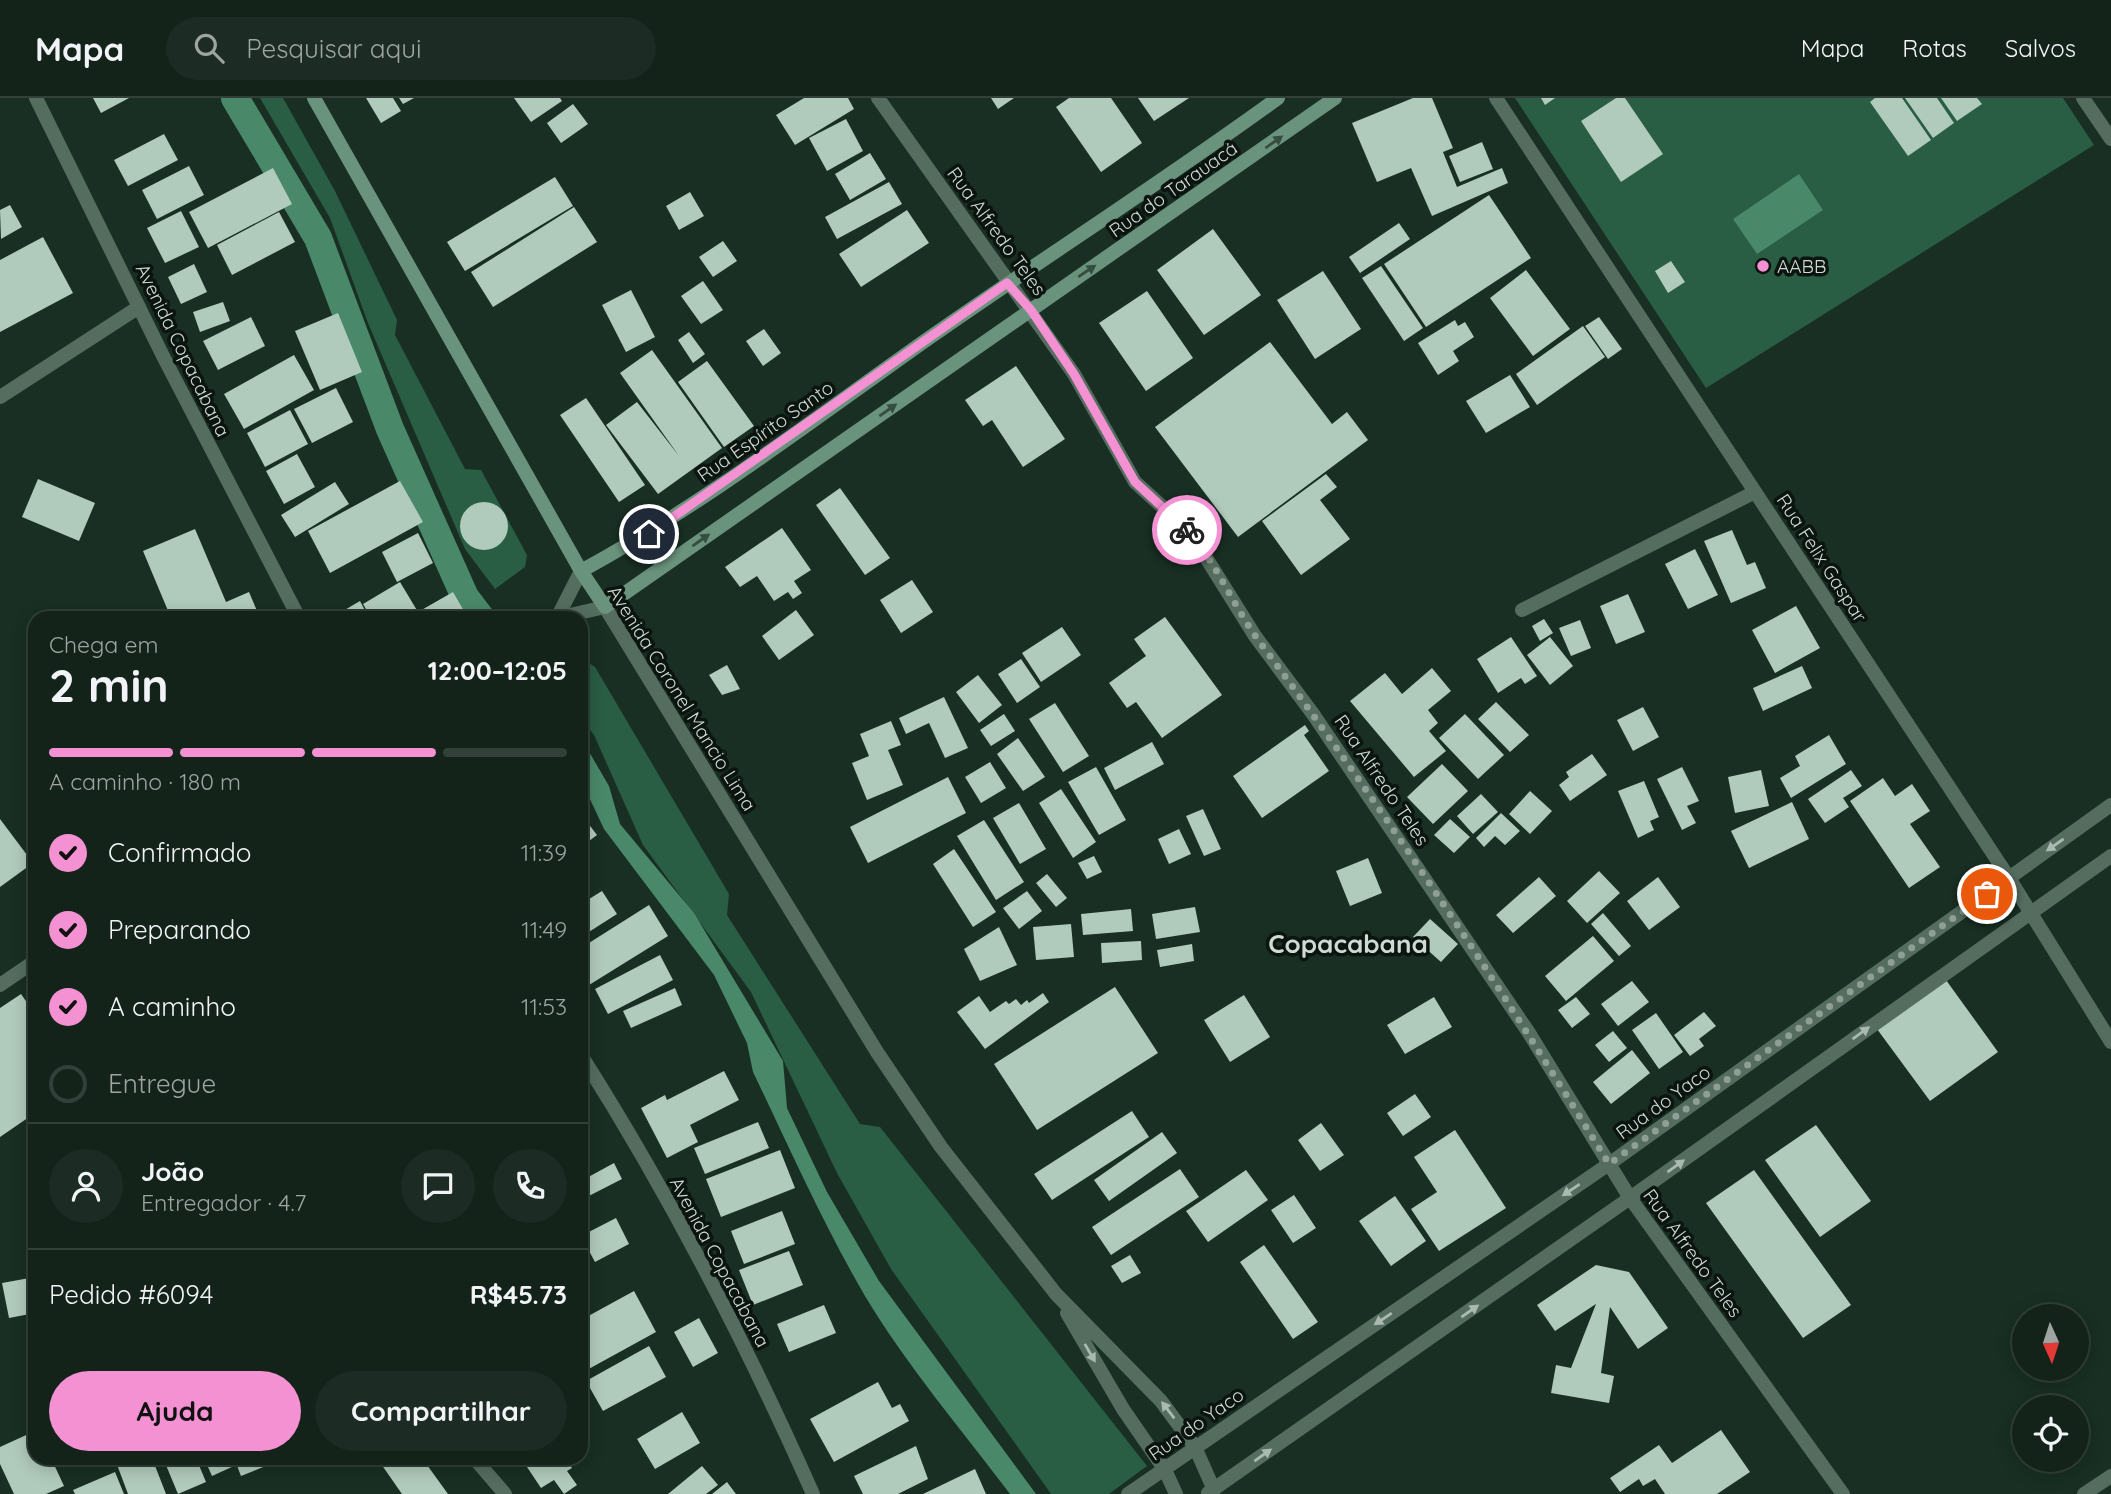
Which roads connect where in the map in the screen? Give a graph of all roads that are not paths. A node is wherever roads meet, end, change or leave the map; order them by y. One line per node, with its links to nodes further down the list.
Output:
1 (36, 98): 10 (street, Avenida Copacabana)
2 (314, 98): 14 (main road, Avenida Coronel Mancio Lima)
3 (878, 98): 9 (street, Rua Alfredo Teles)
4 (1279, 98): 9 (main road, Rua do Tarauacá)
5 (1335, 98): 11 (main road, Rua do Tarauacá, one-way to 5)
6 (1496, 98): 13 (street, Rua Felix Gaspar)
7 (2083, 98): 8 (street)
8 (2111, 139)
9 (1007, 283): 11 (street, Rua Alfredo Teles); 14 (main road, Rua Espírito Santo)
10 (139, 307): 12 (street); 17 (street, Avenida Copacabana)
11 (1031, 310): 15 (main road, one-way to 11); 28 (street, Rua Alfredo Teles)
12 (0, 397)
13 (1755, 492): 16 (street); 22 (street, Rua Felix Gaspar)
14 (581, 571): 15 (main road, Avenida Coronel Mancio Lima); 18 (street)
15 (605, 607): 19 (street); 30 (street, Avenida Coronel Mancio Lima)
16 (1522, 610)
17 (295, 611)
18 (561, 611)
19 (588, 611)
20 (2111, 806): 22 (street, Rua do Yaco, one-way to 22)
21 (2111, 856): 23 (street)
22 (2009, 878): 23 (street, Rua Felix Gaspar); 28 (street, Rua do Yaco)
23 (2028, 914): 26 (street, Rua Felix Gaspar); 29 (street, one-way to 23)
24 (28, 966): 25 (street)
25 (0, 985)
26 (2111, 1042)
27 (588, 1066): 37 (street, Avenida Copacabana)
28 (1609, 1164): 29 (street, Rua Alfredo Teles); 31 (street, Rua do Yaco, one-way to 31)
29 (1630, 1198): 35 (street, one-way to 29); 40 (street, Rua Alfredo Teles)
30 (1056, 1294): 31 (street, Avenida Coronel Mancio Lima, one-way to 30); 33 (street, Avenida Coronel Mancio Lima, one-way to 33)
31 (1195, 1447): 33 (street, Rua do Yaco); 35 (street, Avenida Coronel Mancio Lima)
32 (480, 1465): 36 (street)
33 (1165, 1470): 38 (street, Rua do Yaco); 39 (street, Avenida Coronel Mancio Lima)
34 (2111, 1476): 41 (street)
35 (1212, 1493)
36 (505, 1494)
37 (813, 1494)
38 (1128, 1494)
39 (1176, 1494)
40 (1843, 1494)
41 (2084, 1494)

